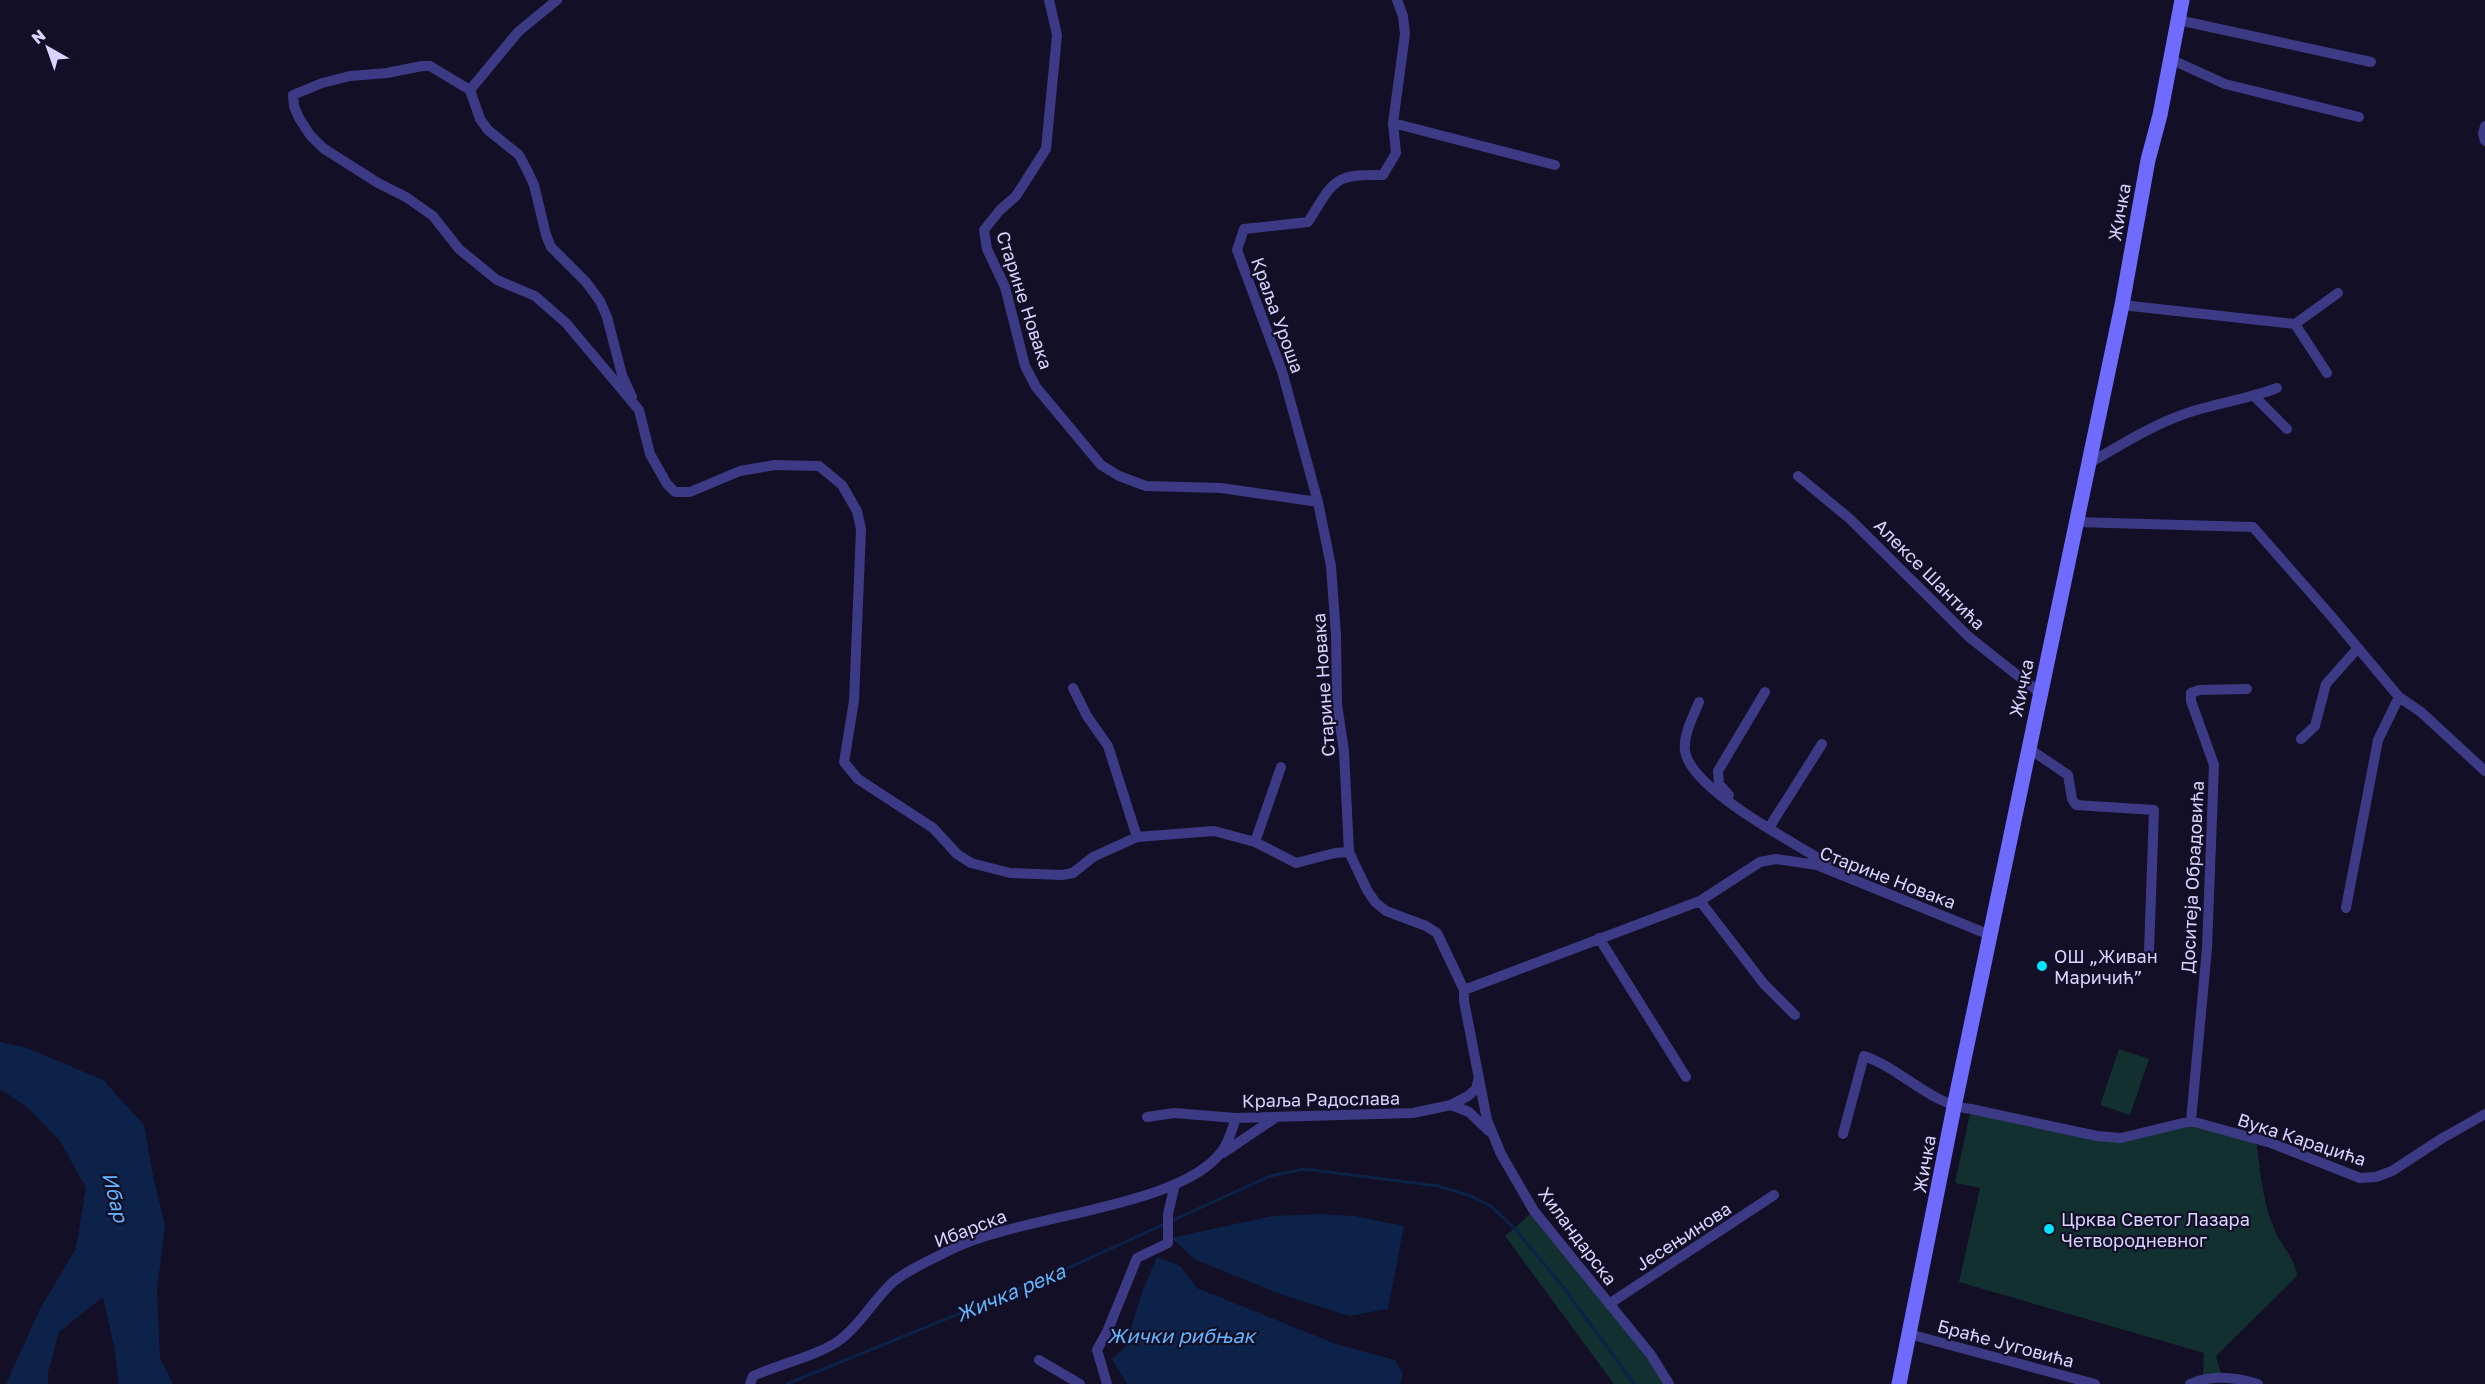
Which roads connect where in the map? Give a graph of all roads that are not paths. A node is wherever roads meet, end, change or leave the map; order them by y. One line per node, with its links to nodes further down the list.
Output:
1 (557, 0): 8 (street)
2 (1050, 0): 24 (street, Старине Новака)
3 (1397, 0): 10 (street, Краља Уроша)
4 (2182, 0): 5 (main road, Жичка)
5 (2178, 20): 6 (main road, Жичка); 7 (street)
6 (2170, 59): 9 (street); 15 (main road, Жичка)
7 (2371, 62)
8 (470, 90): 20 (street); 20 (street)
9 (2359, 117)
10 (1393, 123): 13 (street); 24 (street, Краља Уроша)
11 (2484, 127): 12 (street)
12 (2485, 141)
13 (1555, 165)
14 (2338, 293): 16 (street)
15 (2122, 306): 16 (street); 22 (main road, Жичка)
16 (2295, 324): 17 (street)
17 (2327, 373)
18 (2277, 388): 19 (street)
19 (2255, 397): 21 (street); 22 (street)
20 (639, 410): 39 (street)
21 (2287, 429)
22 (2088, 464): 25 (main road, Жичка)
23 (1798, 476): 30 (street, Алексе Шантића)
24 (1318, 502): 42 (street, Старине Новака)
25 (2074, 522): 26 (street); 30 (main road, Жичка)
26 (2358, 648): 31 (street); 33 (street)
27 (1073, 688): 39 (street)
28 (2247, 688): 59 (street, Доситеја Обрадовића)
29 (1765, 692): 38 (street)
30 (2040, 693): 35 (main road, Жичка)
31 (2399, 697): 37 (street); 45 (street)
32 (1699, 702): 41 (street)
33 (2301, 739)
34 (1822, 744): 38 (street)
35 (2028, 748): 46 (main road, Жичка); 48 (street)
36 (1281, 767): 40 (street)
37 (2485, 771)
38 (1772, 823): 41 (street)
39 (1137, 837): 40 (street)
40 (1255, 842): 42 (street)
41 (1800, 846): 43 (street)
42 (1349, 852): 49 (street, Старине Новака)
43 (1844, 875): 44 (street, Старине Новака); 46 (street, Старине Новака)
44 (1700, 901): 47 (street, Старине Новака); 50 (street)
45 (2346, 908)
46 (1990, 935): 54 (main road, Жичка)
47 (1599, 938): 49 (street, Старине Новака); 52 (street)
48 (2149, 951)
49 (1464, 990): 51 (street, Хиландарска)
50 (1795, 1015)
51 (1479, 1075): 53 (street, Краља Радослава); 61 (street, Хиландарска)
52 (1686, 1077)
53 (1450, 1106): 57 (street, Краља Радослава); 61 (street)
54 (1954, 1107): 59 (street, Вука Караџића); 60 (street); 66 (main road, Жичка)
55 (2485, 1114): 59 (street, Вука Караџића)
56 (1147, 1117): 58 (street, Краља Радослава)
57 (1276, 1117): 58 (street, Краља Радослава); 62 (street, Ибарска)
58 (1236, 1118): 62 (street, Ибарска)
59 (2191, 1121)
60 (1843, 1134)
61 (1493, 1136): 65 (street, Хиландарска)
62 (1216, 1159): 63 (street, Ибарска)
63 (1175, 1184): 68 (street, Ибарска); 70 (street)
64 (1774, 1196): 65 (street, Јесењинова)
65 (1609, 1304): 71 (street, Хиландарска)
66 (1909, 1334): 72 (main road, Жичка); 73 (street, Браће Југовића)
67 (1039, 1360): 69 (street)
68 (750, 1384)
69 (1080, 1384)
70 (1107, 1384)
71 (1669, 1384)
72 (1899, 1384)
73 (2095, 1384)
74 (2190, 1384): 75 (street)
75 (2258, 1384)

